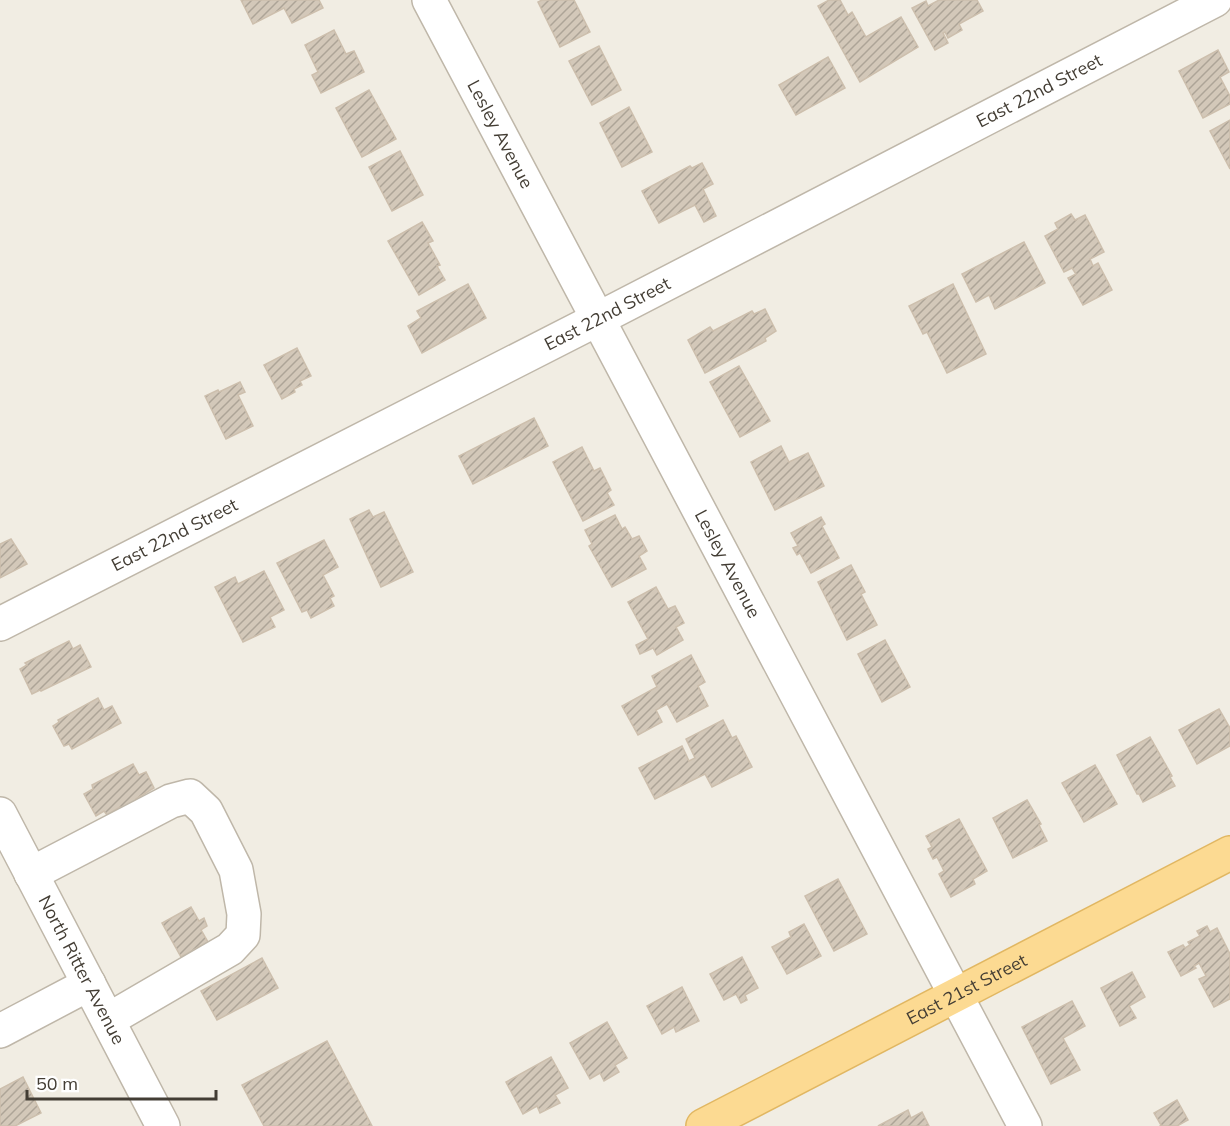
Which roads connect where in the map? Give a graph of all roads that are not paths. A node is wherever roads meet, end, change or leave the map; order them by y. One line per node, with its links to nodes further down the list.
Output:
1 (429, 0): 3 (street, Lesley Avenue)
2 (1215, 0): 3 (street, East 22nd Street)
3 (598, 319): 4 (street, East 22nd Street); 9 (street, Lesley Avenue)
4 (0, 624)
5 (0, 814): 7 (street, North Ritter Avenue)
6 (1230, 853): 9 (main road, East 21st Street)
7 (31, 874): 8 (street, North Ritter Avenue); 10 (street)
8 (89, 984): 10 (street, North Ritter Avenue); 11 (street)
9 (957, 995): 13 (main road, East 21st Street); 14 (street, Lesley Avenue)
10 (108, 1020): 12 (street, North Ritter Avenue)
11 (0, 1031)
12 (163, 1126)
13 (703, 1126)
14 (1025, 1126)

